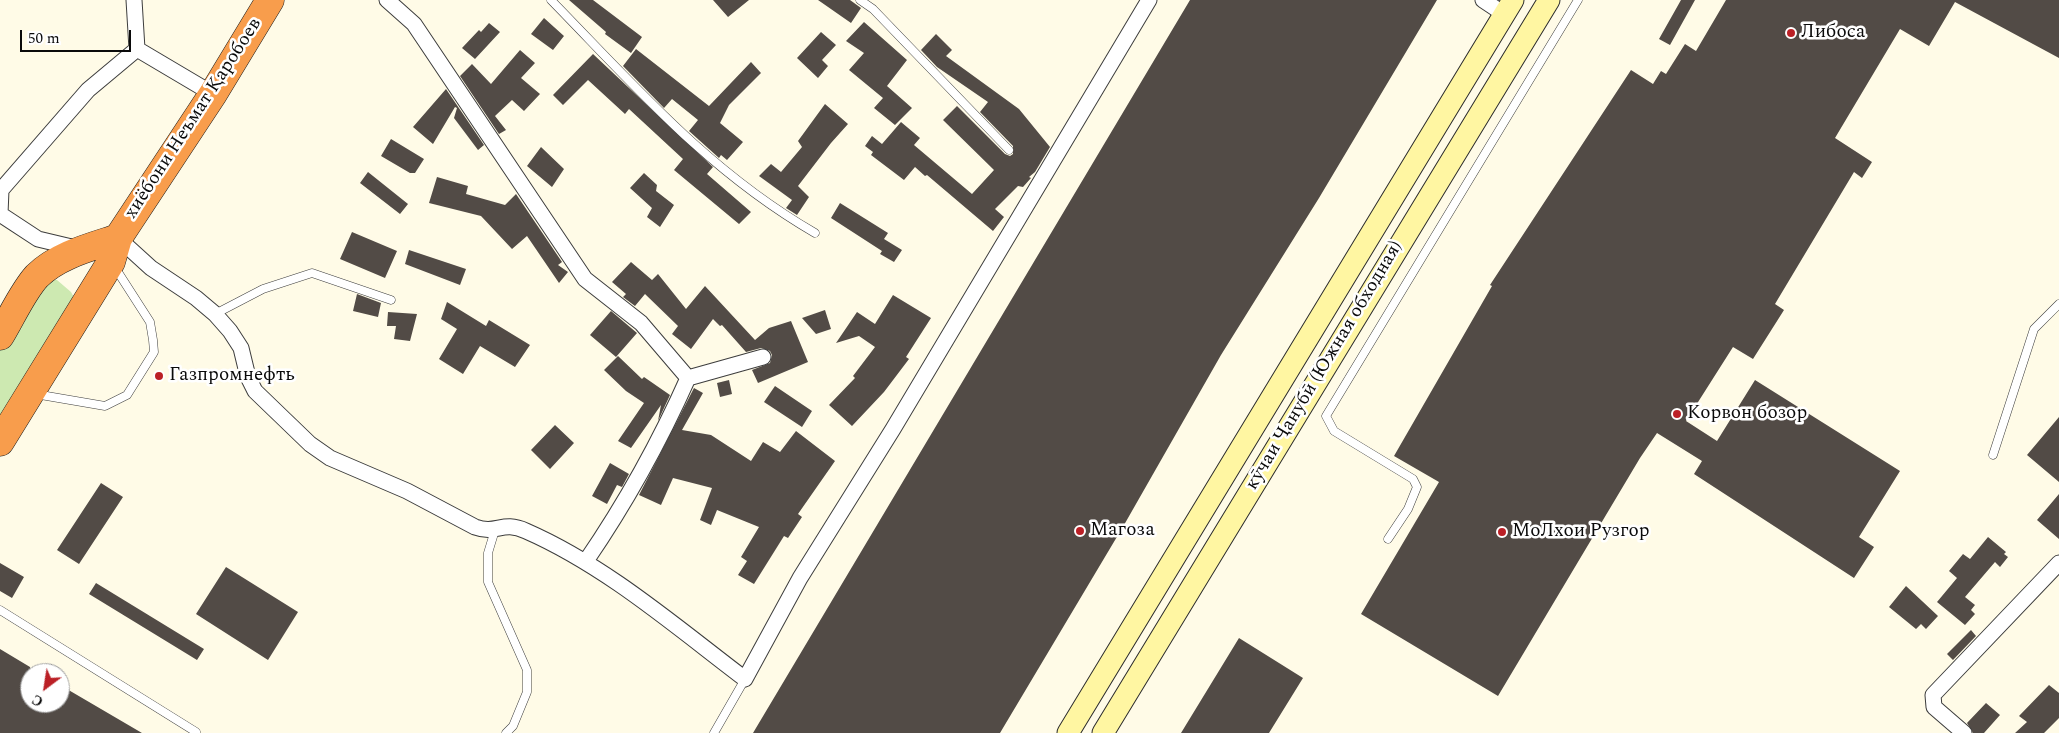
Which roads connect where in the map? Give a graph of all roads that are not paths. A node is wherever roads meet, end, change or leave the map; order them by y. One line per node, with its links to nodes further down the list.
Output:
1 (134, 0): 11 (street)
2 (270, 0): 12 (highway, хиёбони Неъмат Қаробоев)
3 (387, 0): 25 (street)
4 (551, 0): 15 (lane)
5 (860, 0): 13 (lane)
6 (1148, 0): 34 (street)
7 (1483, 0): 10 (street)
8 (1549, 0): 39 (main road, кӯчаи Ҷанубӣ (Южная обходная))
9 (1578, 0): 30 (lane)
10 (1509, 7): 38 (main road, кӯчаи Ҷанубӣ (Южная обходная))
11 (137, 49): 12 (street); 14 (street)
12 (213, 94): 17 (highway, хиёбони Неъмат Қаробоев)
13 (1009, 150)
14 (0, 189): 16 (street)
15 (814, 233)
16 (82, 250): 17 (highway, хиёбони Неъмат Қаробоев); 18 (highway, хиёбони Неъмат Қаробоев)
17 (114, 250): 20 (highway, хиёбони Неъмат Қаробоев); 22 (street); 26 (lane)
18 (47, 268): 20 (highway); 23 (highway, хиёбони Неъмат Қаробоев)
19 (391, 300): 22 (lane)
20 (86, 302): 26 (highway, хиёбони Неъмат Қаробоев)
21 (2059, 304): 28 (lane)
22 (215, 314): 29 (street)
23 (0, 336)
24 (763, 357): 25 (street)
25 (688, 378): 31 (street)
26 (30, 392): 27 (highway, хиёбони Неъмат Қаробоев)
27 (0, 442)
28 (1993, 455)
29 (495, 530): 31 (street); 36 (lane)
30 (1388, 539)
31 (586, 561): 34 (street)
32 (2059, 563): 40 (street)
33 (0, 610): 35 (lane)
34 (745, 679): 37 (lane)
35 (196, 732)
36 (506, 733)
37 (714, 733)
38 (1068, 733)
39 (1103, 733)
40 (1964, 733)

